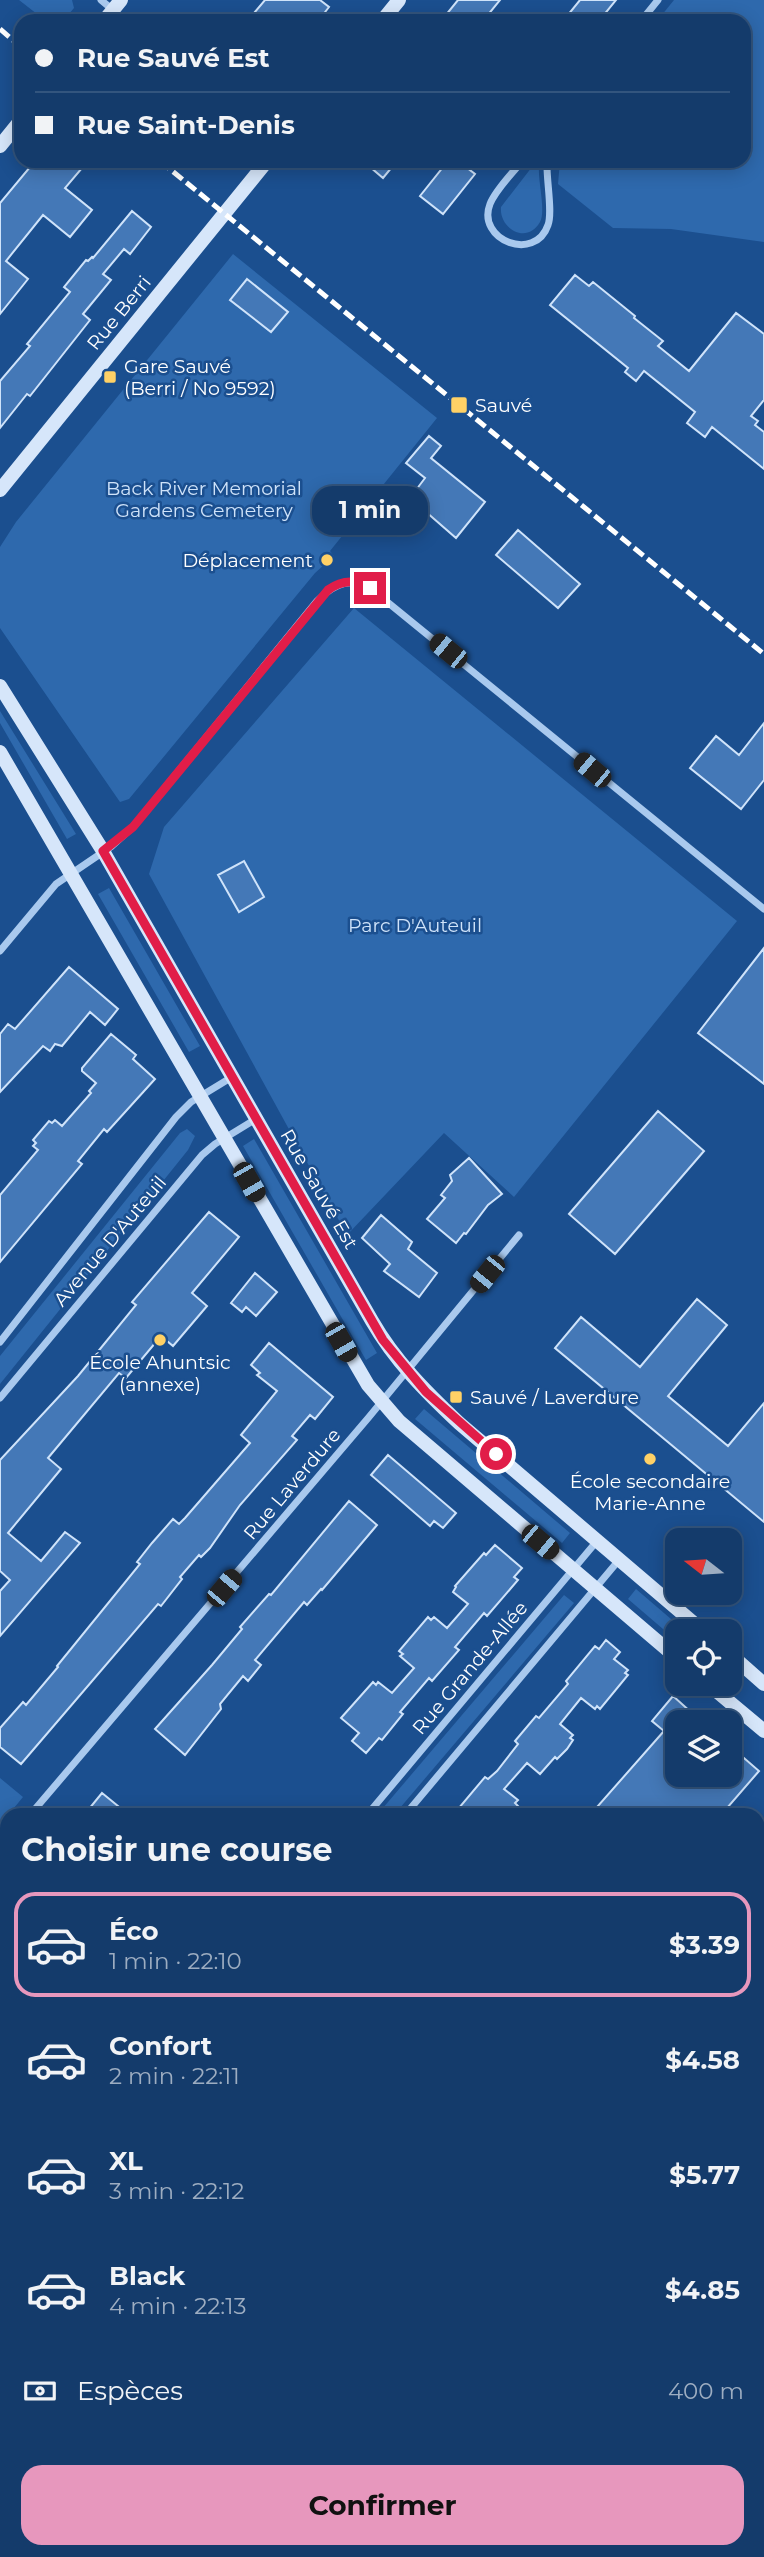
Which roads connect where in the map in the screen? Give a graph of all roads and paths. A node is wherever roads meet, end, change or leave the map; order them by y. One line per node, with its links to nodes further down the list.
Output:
1 (101, 0): 4 (street)
2 (399, 0): 5 (main road)
3 (658, 0): 6 (street)
4 (112, 10)
5 (388, 14)
6 (646, 14)
7 (14, 129): 8 (main road)
8 (0, 146)
9 (261, 168): 12 (main road, Rue Berri)
10 (516, 168): 11 (street)
11 (547, 168)
12 (0, 489)
13 (0, 686): 15 (main road, Rue Sauvé Est)
14 (0, 752): 16 (main road)
15 (103, 851): 16 (street); 17 (street); 19 (main road, Rue Sauvé Est)
16 (71, 872): 18 (street); 20 (main road)
17 (764, 909)
18 (0, 951)
19 (233, 1077): 20 (street, Avenue D'Auteuil); 21 (main road, Rue Sauvé Est)
20 (200, 1097): 22 (main road); 24 (street, Avenue D'Auteuil)
21 (256, 1118): 22 (street, Avenue D'Auteuil); 25 (main road, Rue Sauvé Est)
22 (224, 1138): 26 (street, Avenue D'Auteuil); 27 (main road)
23 (519, 1235): 25 (street, Rue Laverdure)
24 (0, 1342)
25 (407, 1371): 27 (street, Rue Laverdure); 28 (main road, Rue Sauvé Est)
26 (0, 1398)
27 (381, 1402): 30 (main road); 38 (street, Rue Laverdure)
28 (597, 1541): 29 (main road, Rue Sauvé Est); 30 (street, Rue Grande-Allée)
29 (620, 1560): 31 (street); 32 (main road, Rue Sauvé Est)
30 (573, 1570): 31 (main road); 39 (street, Rue Grande-Allée)
31 (596, 1589): 33 (main road); 40 (street)
32 (689, 1619)
33 (665, 1648)
34 (742, 1665): 35 (main road)
35 (764, 1684)
36 (722, 1696): 37 (main road)
37 (764, 1731)
38 (36, 1808)
39 (373, 1808)
40 (411, 1808)

